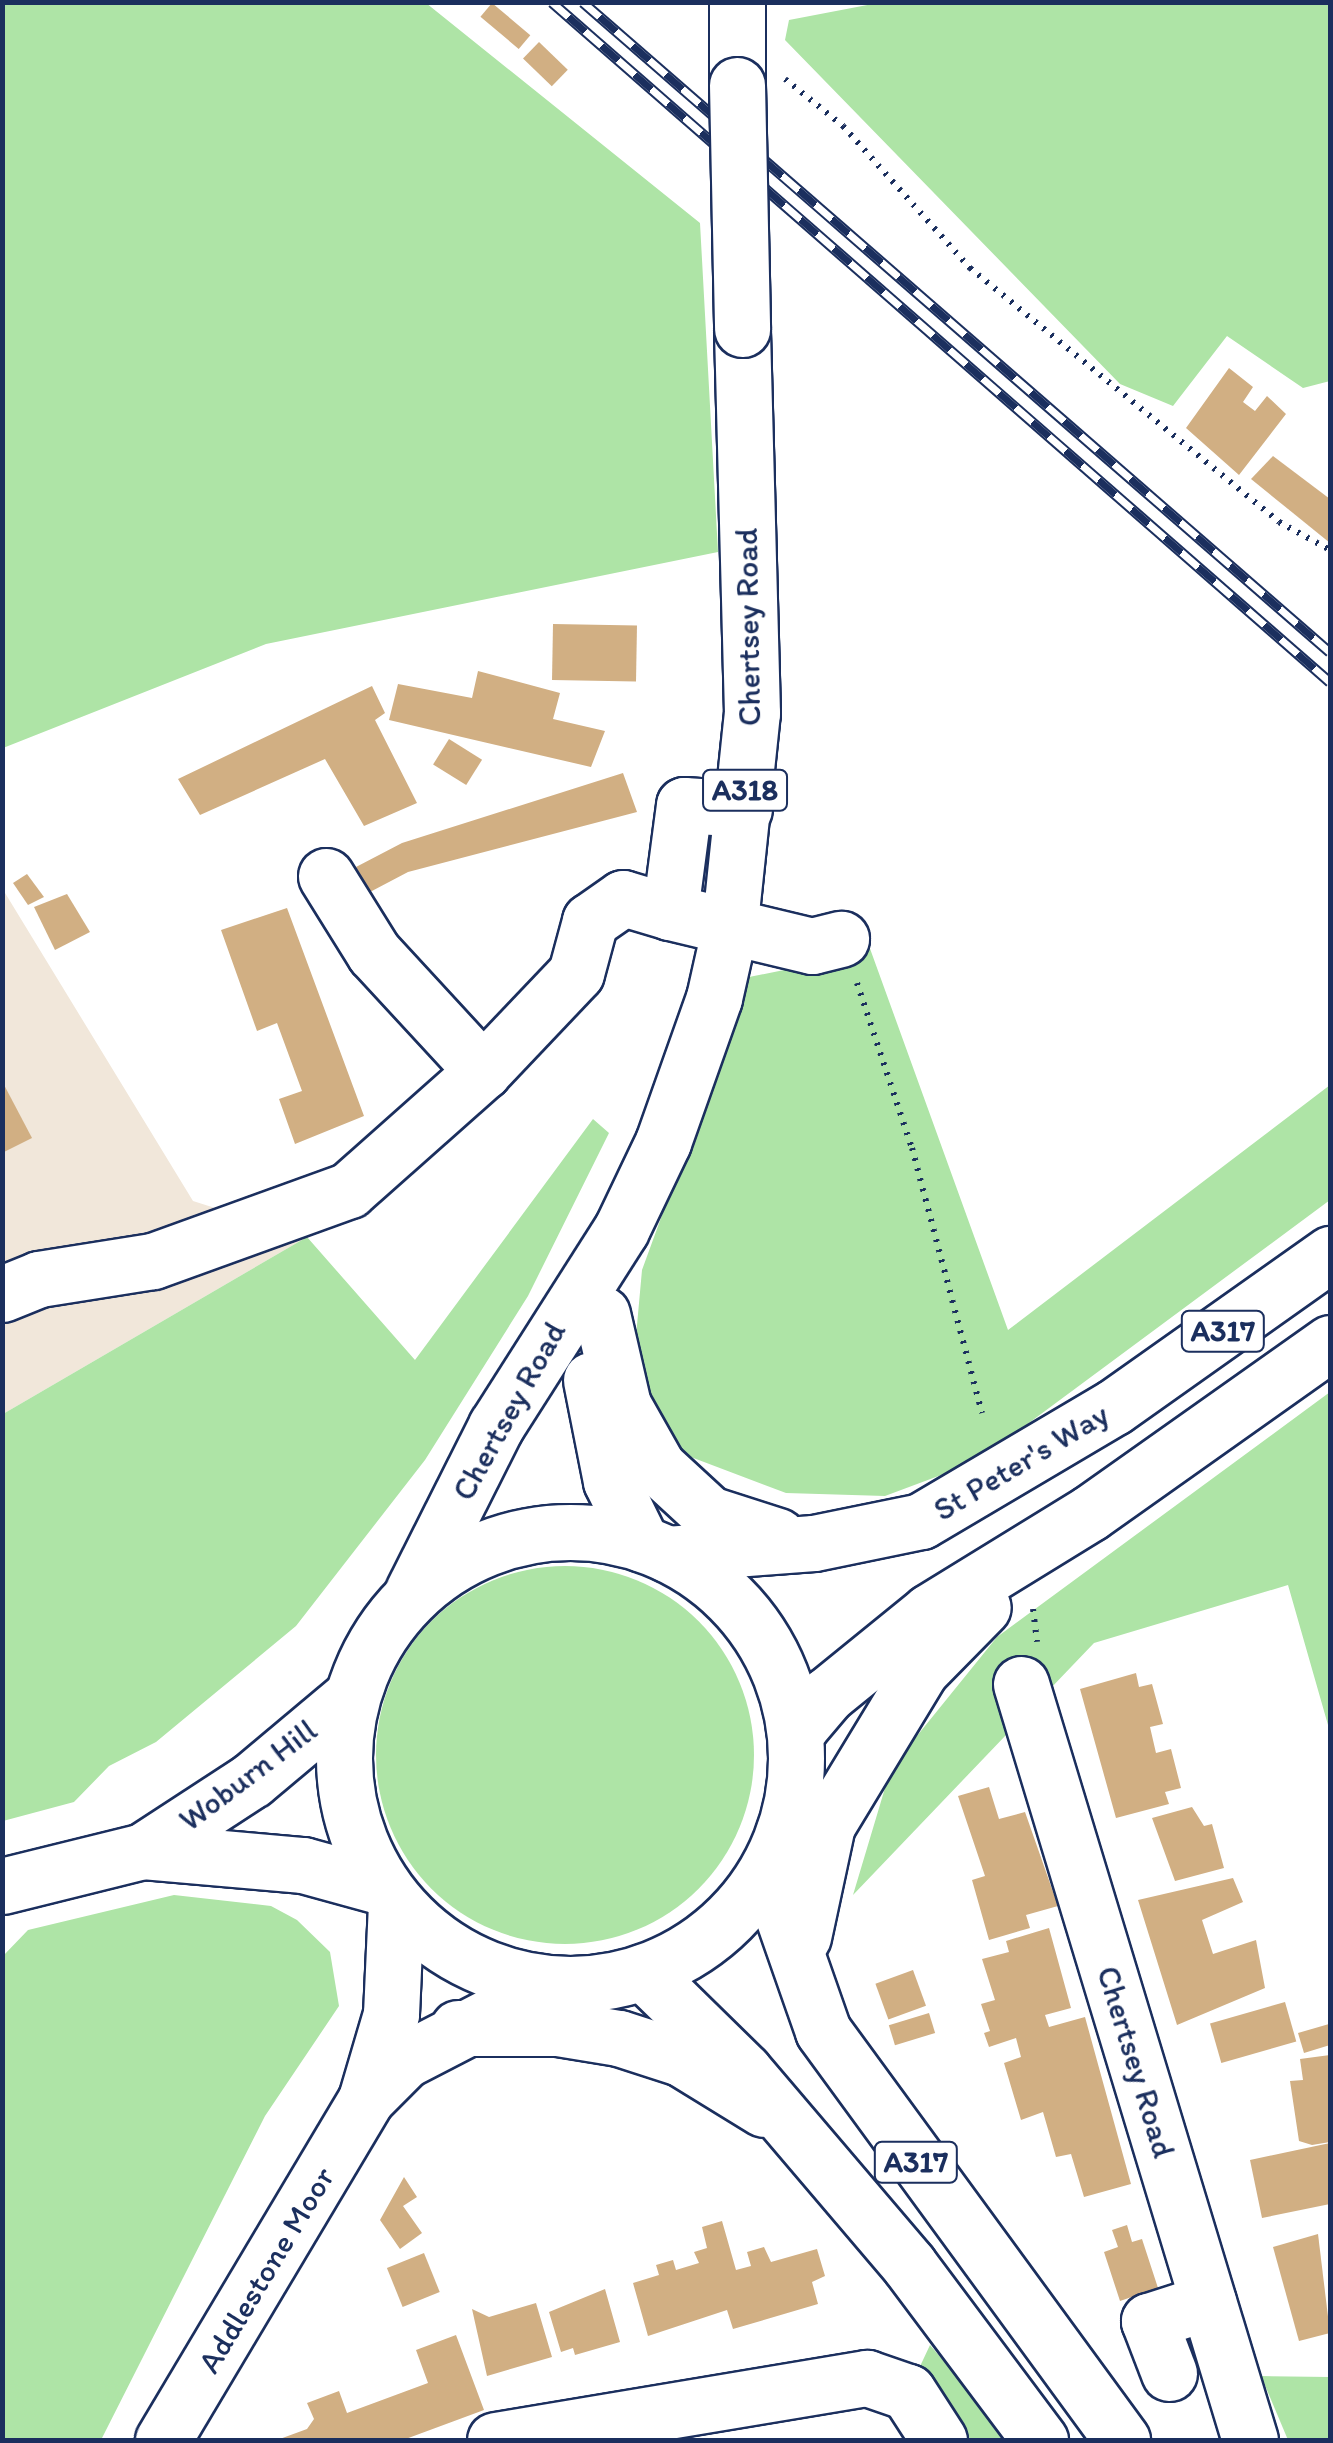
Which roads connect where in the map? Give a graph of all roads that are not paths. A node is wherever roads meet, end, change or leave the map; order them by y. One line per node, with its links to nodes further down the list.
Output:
1 (745, 44): 2 (main road, Chertsey Road / A318, bridge)
2 (744, 809): 4 (main road); 5 (main road, Chertsey Road / A318)
3 (326, 876): 7 (main road)
4 (670, 912): 5 (main road); 7 (main road)
5 (730, 931): 6 (main road); 8 (main road, Chertsey Road / A318)
6 (841, 939)
7 (484, 1070): 10 (main road)
8 (621, 1230): 11 (main road, Chertsey Road / A318); 16 (main road, Chertsey Road / A318)
9 (1330, 1254): 14 (main road, St Peter's Way / A317)
10 (2, 1294)
11 (602, 1314): 14 (main road); 15 (main road, Chertsey Road / A318)
12 (1330, 1343): 13 (main road, A317)
13 (1090, 1512): 19 (main road, A317); 24 (main road)
14 (814, 1543): 15 (main road, St Peter's Way / A317)
15 (654, 1549): 16 (main road); 19 (main road)
16 (410, 1598): 18 (main road)
17 (1021, 1684): 30 (main road, Chertsey Road)
18 (351, 1696): 20 (main road, Woburn Hill); 23 (main road)
19 (795, 1733): 21 (main road)
20 (143, 1851): 22 (main road, Woburn Hill); 23 (main road, Woburn Hill)
21 (776, 1853): 24 (main road, A317); 25 (main road)
22 (2, 1886)
23 (389, 1896): 26 (main road); 28 (main road, Addlestone Moor)
24 (800, 1969): 36 (main road, A317)
25 (643, 1972): 26 (main road); 29 (main road, A317)
26 (552, 1984): 27 (main road, Addlestone Moor)
27 (458, 2028): 28 (main road, Addlestone Moor); 29 (main road)
28 (366, 2099): 32 (main road, Addlestone Moor)
29 (797, 2136): 35 (main road, A317)
30 (1208, 2302): 31 (main road); 37 (main road, Chertsey Road)
31 (1169, 2372)
32 (164, 2440)
33 (495, 2440): 34 (main road)
34 (939, 2440)
35 (1040, 2440)
36 (1122, 2440)
37 (1250, 2440)

